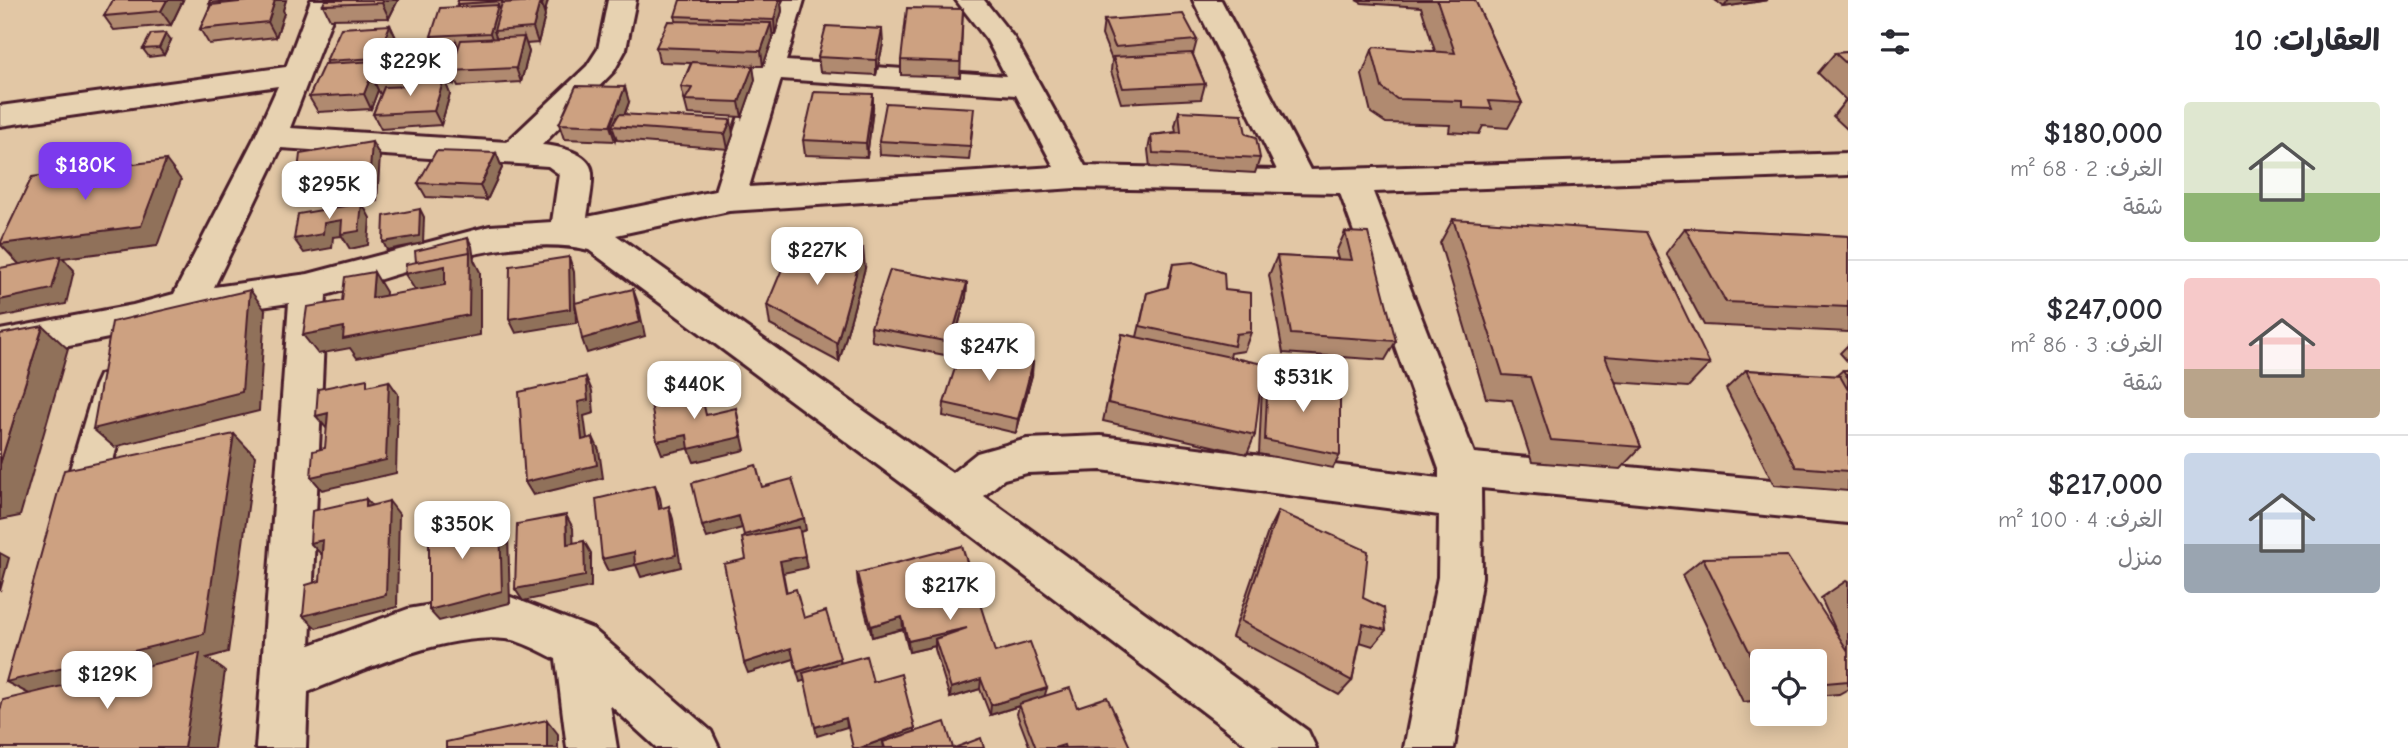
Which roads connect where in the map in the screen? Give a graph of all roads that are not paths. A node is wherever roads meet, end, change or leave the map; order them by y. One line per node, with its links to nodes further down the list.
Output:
1 (325, 0): 7 (street)
2 (622, 0): 11 (street)
3 (790, 0): 6 (street)
4 (970, 0): 8 (street)
5 (1207, 0): 14 (street)
6 (768, 68): 8 (street); 16 (street)
7 (298, 74): 9 (street); 10 (street)
8 (1027, 88): 13 (street)
9 (0, 116)
10 (271, 137): 11 (street); 19 (street)
11 (515, 153): 17 (street)
12 (1848, 164): 15 (street)
13 (1075, 177): 14 (street); 16 (street)
14 (1298, 180): 15 (street)
15 (1353, 182): 22 (street)
16 (729, 200): 17 (street)
17 (568, 233): 18 (street); 23 (street)
18 (308, 287): 19 (street); 27 (street)
19 (187, 304): 20 (street)
20 (133, 319): 21 (street); 25 (street)
21 (0, 345)
22 (1460, 484): 23 (street); 24 (street); 32 (street)
23 (953, 497): 31 (street)
24 (1848, 505)
25 (69, 547)
26 (577, 645): 27 (street); 29 (street); 30 (street)
27 (284, 678): 28 (street)
28 (281, 748)
29 (592, 748)
30 (694, 748)
31 (1291, 748)
32 (1429, 748)

